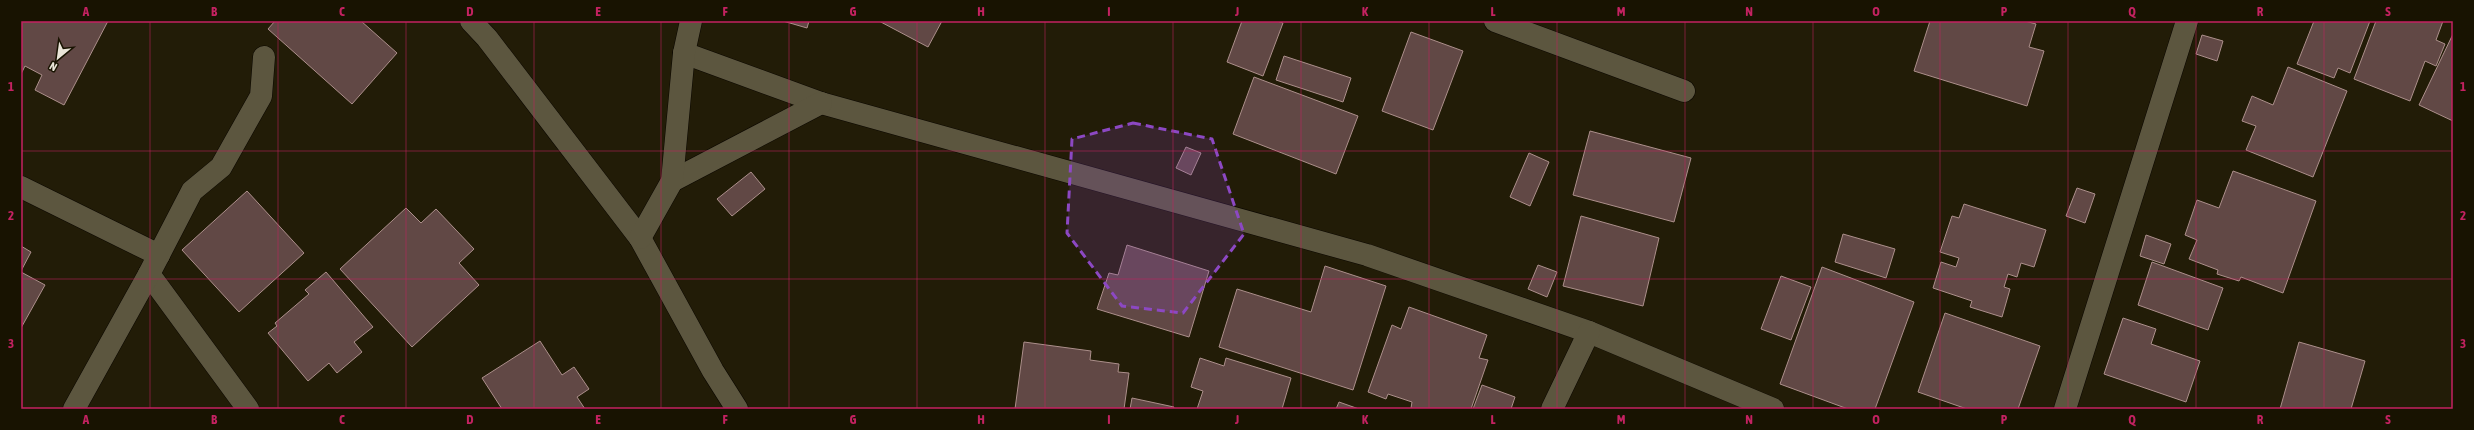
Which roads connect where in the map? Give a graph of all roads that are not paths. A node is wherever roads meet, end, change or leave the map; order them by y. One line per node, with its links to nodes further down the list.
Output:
1 (471, 21): 11 (street)
2 (691, 21): 5 (street)
3 (1495, 21): 7 (street)
4 (2187, 21): 20 (street)
5 (684, 53): 8 (street); 9 (street)
6 (264, 57): 12 (street)
7 (1684, 91)
8 (821, 103): 9 (street); 14 (street)
9 (672, 181): 11 (street)
10 (21, 187): 12 (street)
11 (640, 238): 17 (street)
12 (159, 255): 13 (street)
13 (149, 274): 15 (street); 16 (street)
14 (1589, 332): 18 (street); 19 (street)
15 (74, 409)
16 (248, 409)
17 (737, 409)
18 (1552, 409)
19 (1773, 409)
20 (2065, 409)

